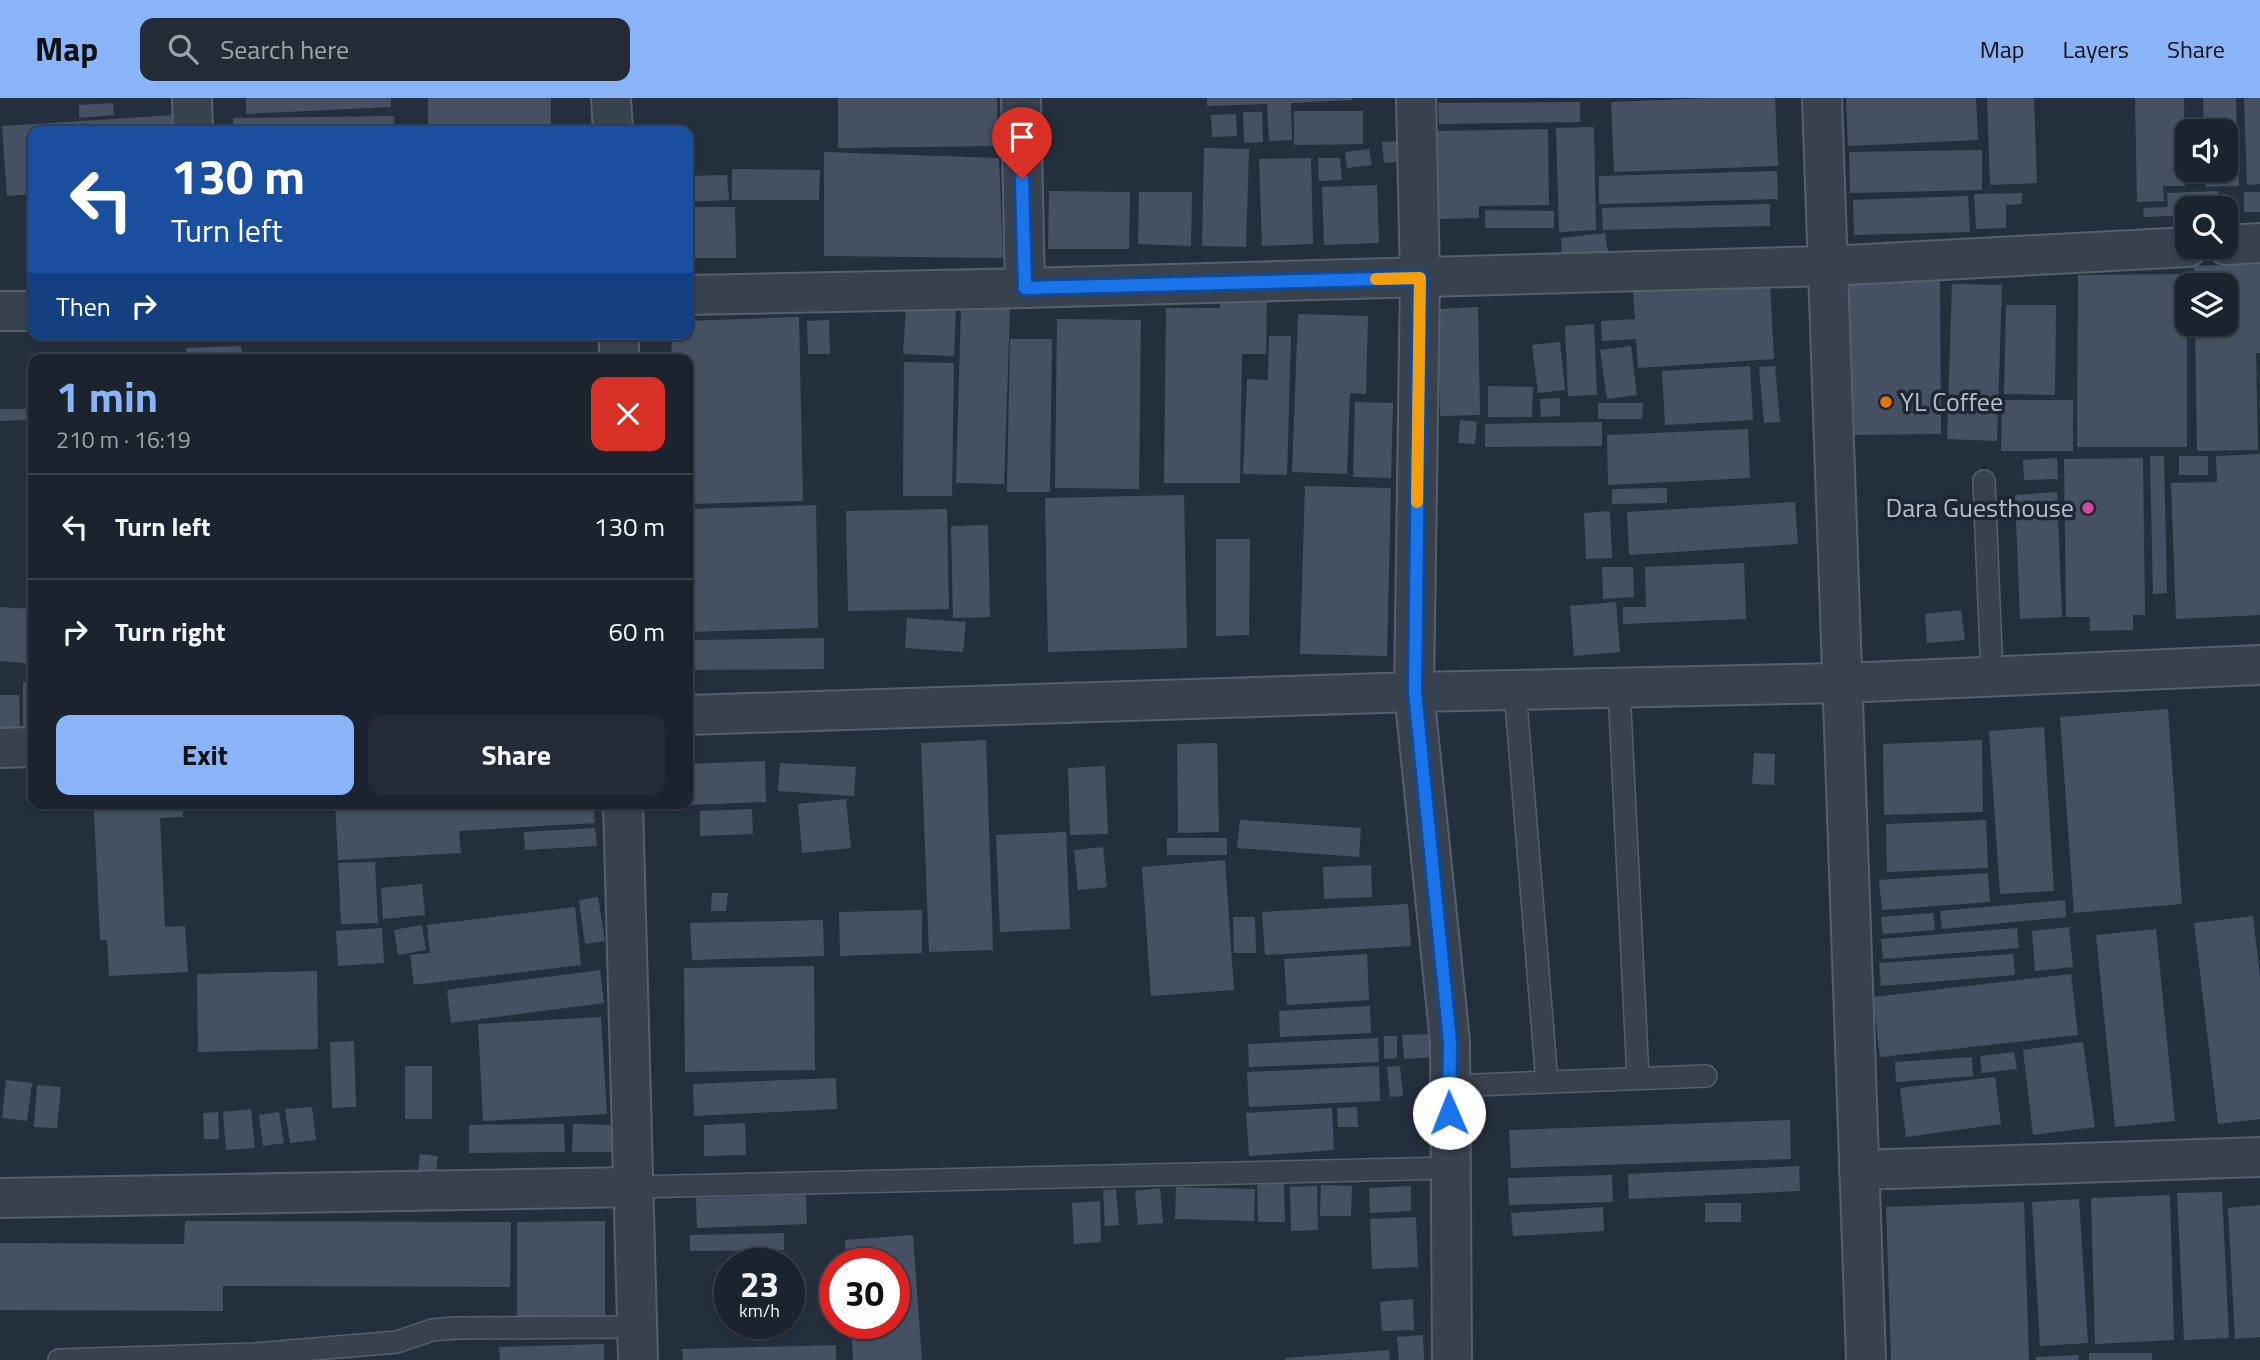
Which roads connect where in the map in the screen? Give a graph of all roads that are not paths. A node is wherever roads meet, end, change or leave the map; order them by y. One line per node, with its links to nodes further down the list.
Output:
1 (192, 98): 6 (street)
2 (611, 98): 7 (street)
3 (1020, 98): 13 (street)
4 (1416, 98): 12 (street)
5 (1822, 98): 11 (street)
6 (193, 126)
7 (613, 126)
8 (2260, 243): 9 (street)
9 (2238, 244)
10 (2175, 248): 11 (street)
11 (1828, 265): 12 (street); 20 (street)
12 (1420, 278): 13 (street); 23 (street)
13 (1025, 288): 14 (street)
14 (693, 295)
15 (0, 311): 16 (street)
16 (28, 311)
17 (1984, 481): 19 (lane)
18 (2260, 666): 19 (street)
19 (1992, 676): 20 (street)
20 (1842, 683): 21 (street); 34 (street)
21 (1619, 688): 22 (street); 29 (lane)
22 (1515, 690): 23 (street); 30 (lane)
23 (1415, 692): 24 (street); 31 (street)
24 (693, 715)
25 (28, 747): 26 (street)
26 (0, 748)
27 (623, 809): 35 (street)
28 (1706, 1076): 29 (lane)
29 (1638, 1078): 30 (lane)
30 (1547, 1082): 31 (lane)
31 (1449, 1086): 33 (street)
32 (2260, 1157): 34 (street)
33 (1450, 1168): 35 (lane); 39 (street)
34 (1859, 1170): 40 (street)
35 (634, 1187): 36 (street); 37 (street)
36 (0, 1198)
37 (638, 1344): 38 (lane)
38 (59, 1360)
39 (1452, 1360)
40 (1866, 1360)

